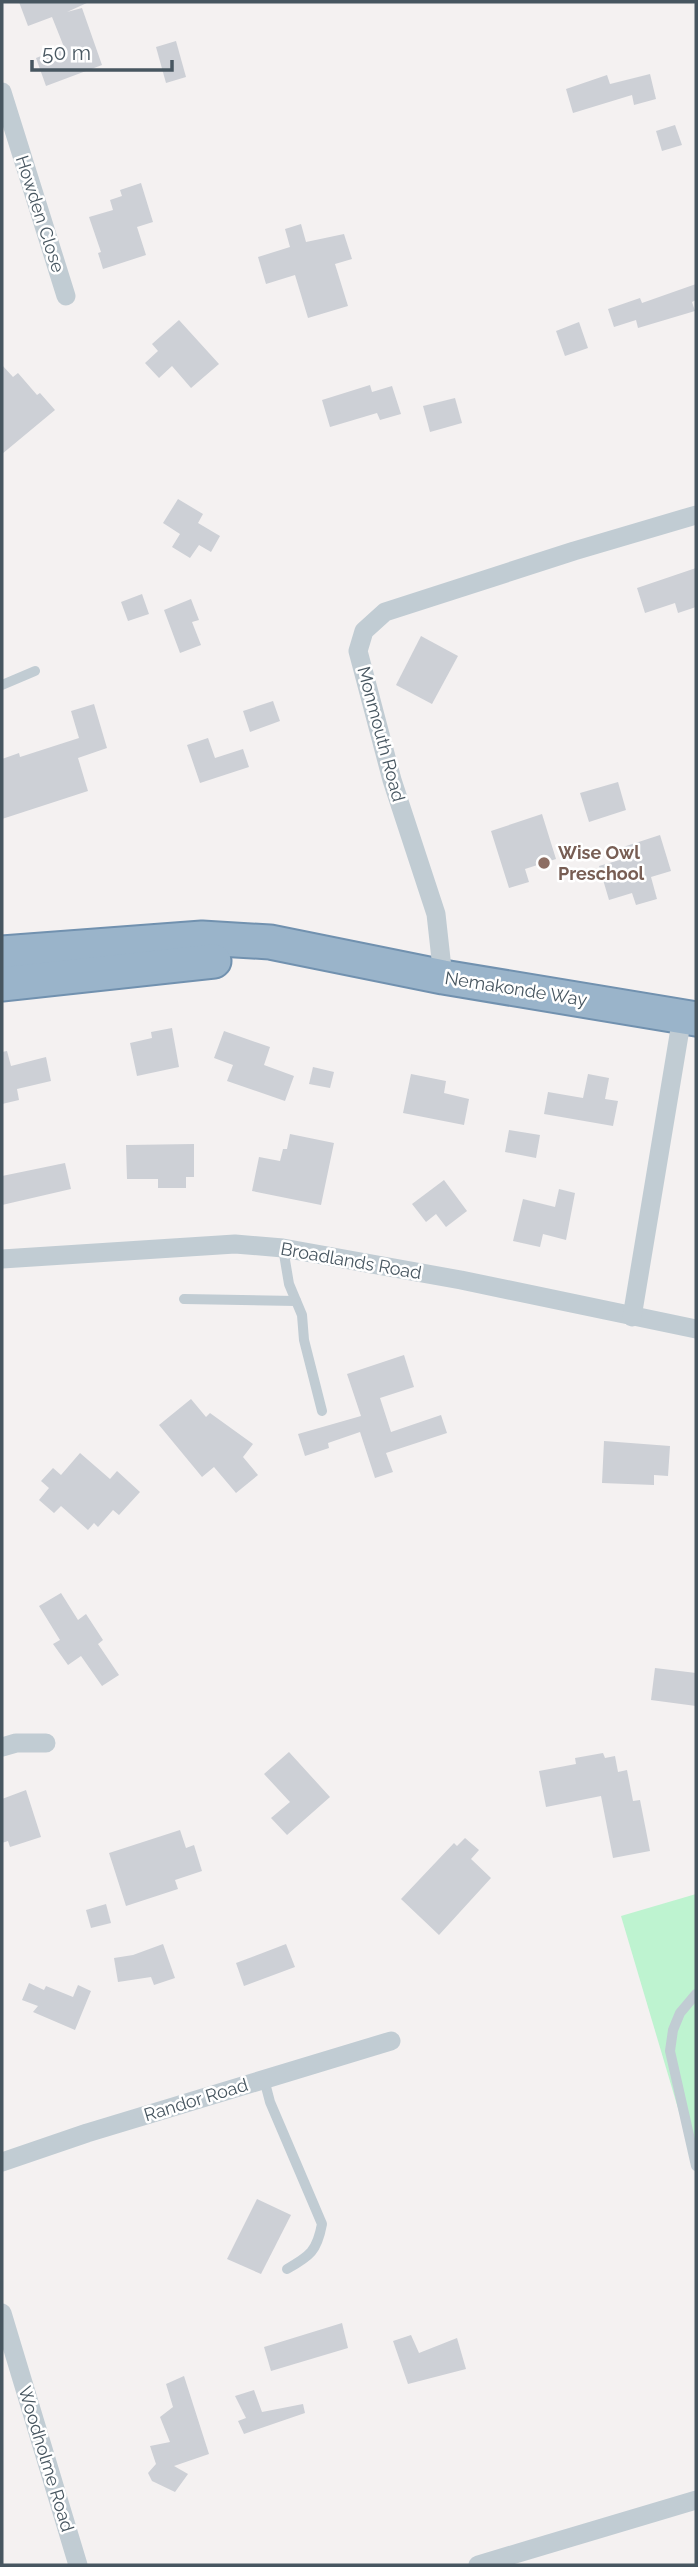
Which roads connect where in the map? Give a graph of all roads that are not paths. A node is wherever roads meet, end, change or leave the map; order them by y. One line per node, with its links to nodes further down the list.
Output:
1 (2, 92): 2 (street, Howden Close)
2 (66, 296)
3 (696, 514): 8 (street, Monmouth Road)
4 (35, 671): 5 (lane)
5 (2, 685)
6 (9, 948): 7 (highway, Nemakonde Way)
7 (336, 956): 8 (highway, Nemakonde Way); 9 (highway, Nemakonde Way)
8 (443, 977): 10 (highway, Nemakonde Way)
9 (2, 984)
10 (689, 1018): 15 (street)
11 (284, 1248): 12 (street, Broadlands Road); 14 (lane); 15 (street, Broadlands Road)
12 (2, 1259)
13 (184, 1299): 14 (lane)
14 (296, 1301): 17 (lane)
15 (632, 1317): 16 (street, Broadlands Road)
16 (696, 1329)
17 (322, 1410)
18 (46, 1743): 19 (street)
19 (2, 1747)
20 (696, 1994): 24 (lane)
21 (391, 2041): 22 (street, Randor Road)
22 (264, 2079): 23 (street, Randor Road); 25 (lane)
23 (2, 2162)
24 (696, 2166)
25 (287, 2269)
26 (2, 2313): 28 (street, Woodholme Road)
27 (696, 2500): 29 (street)
28 (78, 2565)
29 (478, 2565)

